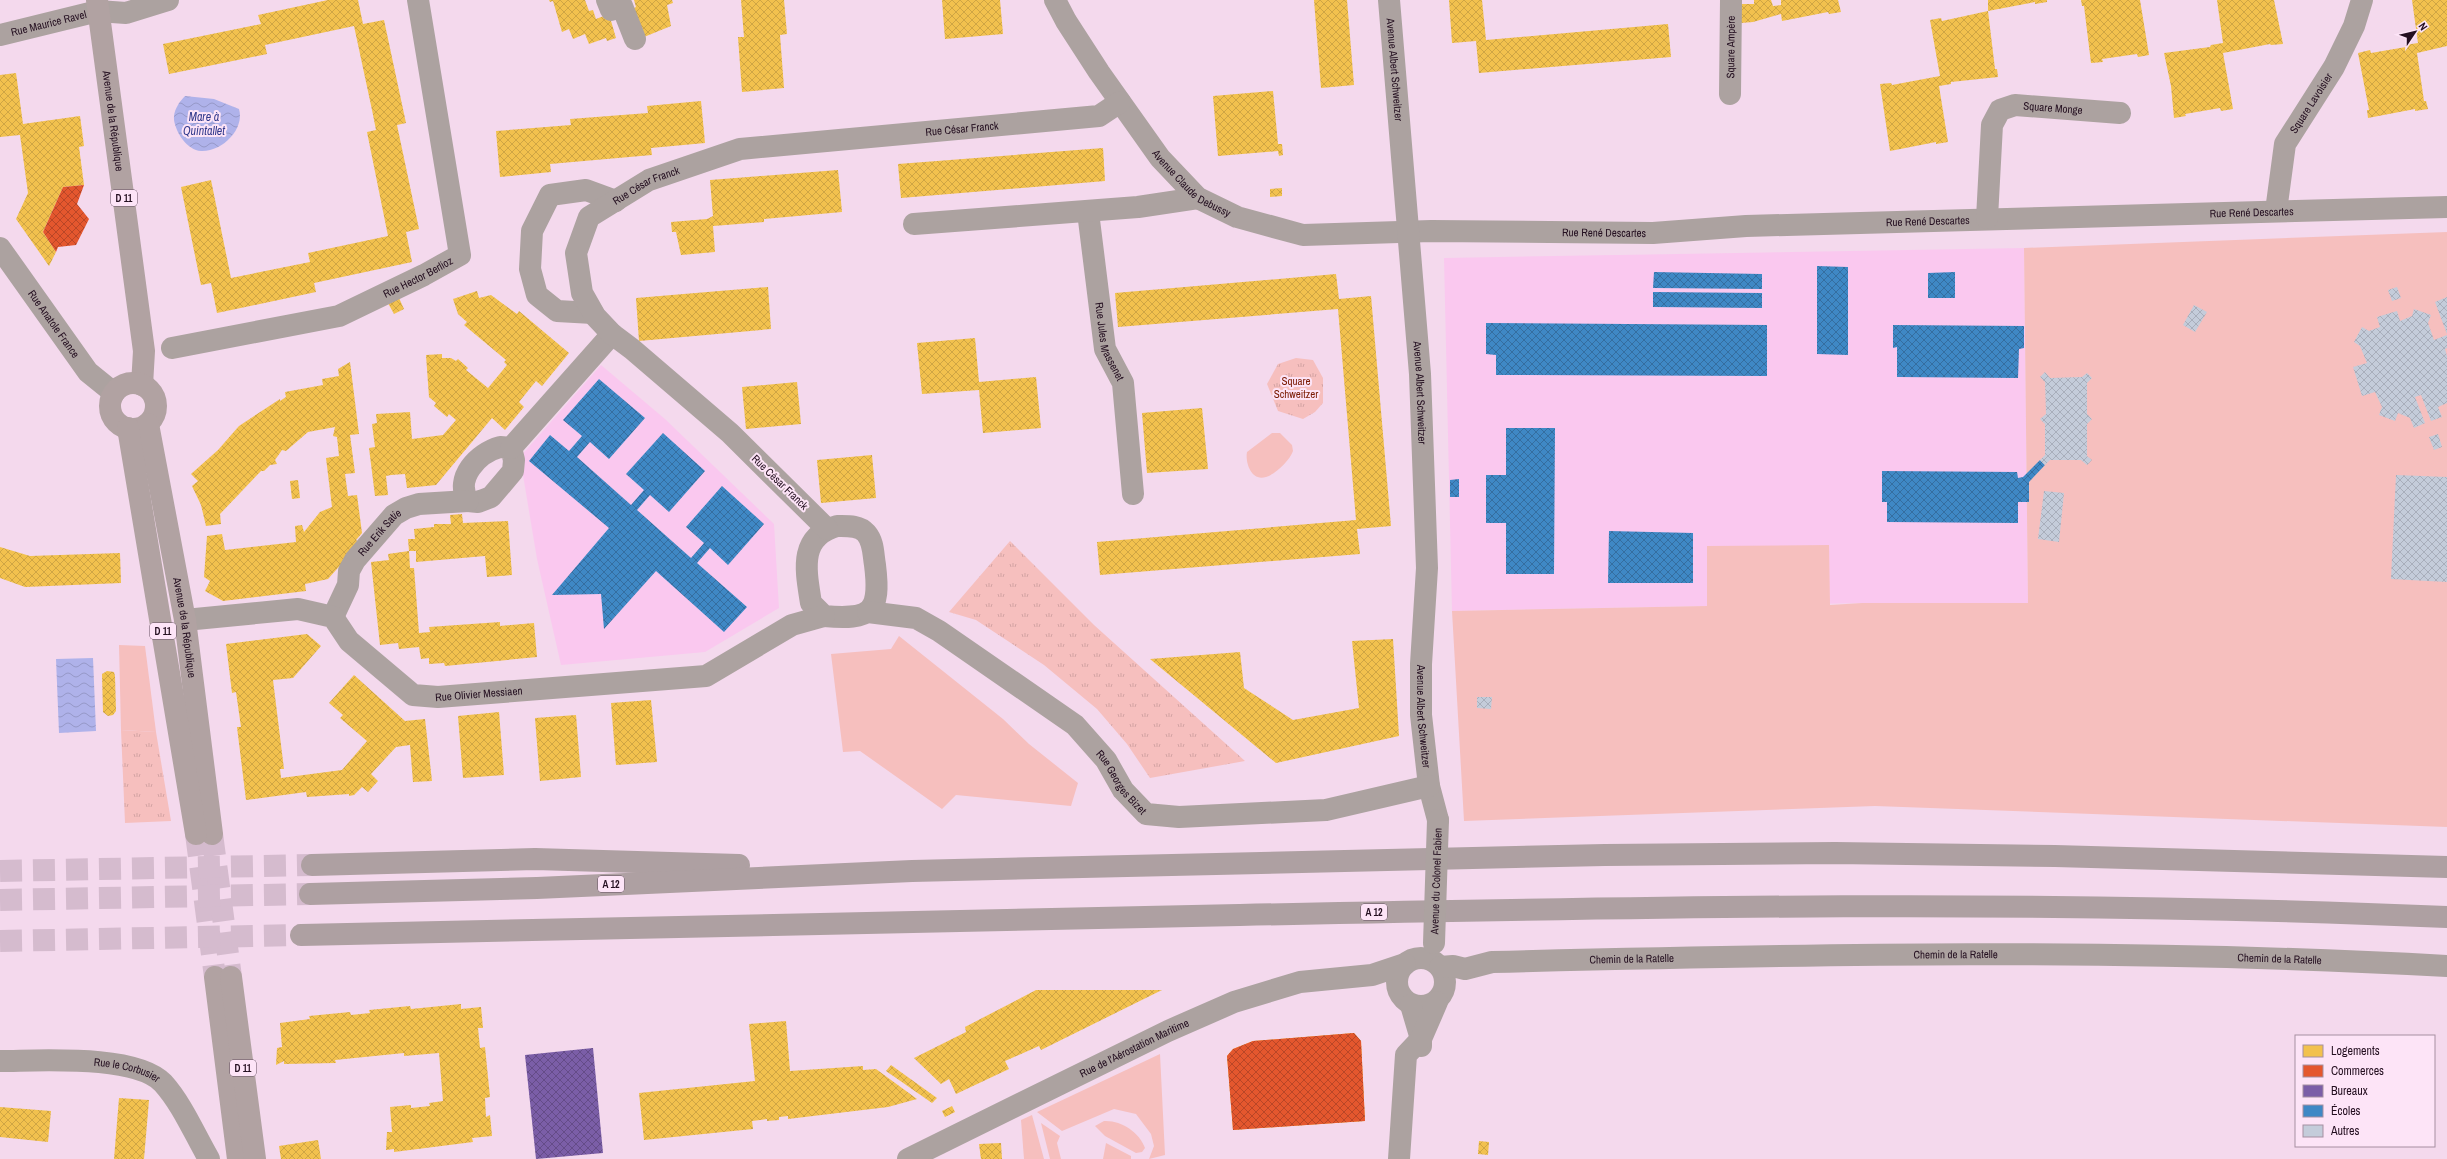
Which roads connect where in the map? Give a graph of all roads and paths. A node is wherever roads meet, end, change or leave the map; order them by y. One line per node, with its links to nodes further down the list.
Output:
1 (168, 0): 8 (street, Rue Maurice Ravel)
2 (418, 0): 25 (street, Rue Hector Berlioz)
3 (607, 0): 10 (street)
4 (1055, 0): 12 (street, Avenue Claude Debussy)
5 (1389, 0): 21 (street, Avenue Albert Schweitzer)
6 (1731, 0): 11 (street, Square Ampère)
7 (2362, 0): 17 (street, Square Lavoisier)
8 (98, 5): 9 (street, Rue Maurice Ravel); 26 (main road, Avenue de la République / D 11)
9 (0, 34)
10 (635, 39)
11 (1730, 94)
12 (1120, 102): 14 (street, Avenue Claude Debussy); 15 (street, Rue César Franck)
13 (2120, 113): 19 (street, Square Monge)
14 (1198, 198): 18 (street); 21 (street, Avenue Claude Debussy)
15 (616, 201): 23 (street, Rue César Franck); 23 (street)
16 (2447, 207): 17 (street, Rue René Descartes)
17 (2276, 211): 19 (street, Rue René Descartes)
18 (1088, 212): 20 (street); 30 (street, Rue Jules Massenet)
19 (1987, 218): 21 (street, Rue René Descartes)
20 (914, 224)
21 (1408, 232): 40 (street, Avenue Albert Schweitzer)
22 (0, 248): 27 (street, Rue Anatole France)
23 (593, 312): 24 (street, Rue César Franck)
24 (612, 334): 29 (street); 33 (street, Rue César Franck)
25 (172, 348)
26 (142, 385): 27 (main road); 28 (main road)
27 (114, 394): 28 (main road)
28 (138, 426): 32 (main road, Avenue de la République / D 11); 39 (main road, Avenue de la République / D 11)
29 (511, 448): 31 (street, Rue Erik Satie); 31 (street)
30 (1133, 494)
31 (468, 501): 38 (street, Rue Erik Satie)
32 (145, 528): 39 (main road); 39 (main road, Avenue de la République / D 11)
33 (827, 529): 34 (street); 35 (street)
34 (877, 584): 36 (street); 37 (street, Rue Georges Bizet)
35 (817, 610): 36 (street); 38 (street, Rue Olivier Messiaen)
36 (868, 612): 37 (street, Rue Georges Bizet)
37 (904, 615): 40 (street, Rue Georges Bizet)
38 (333, 617): 39 (street)
39 (185, 620)
40 (1429, 786): 41 (street, Avenue Albert Schweitzer)
41 (1431, 820): 48 (street, Avenue du Colonel Fabien, bridge)
42 (312, 865): 44 (highway)
43 (2447, 867): 44 (highway, A 12)
44 (912, 871): 45 (highway, A 12)
45 (310, 894)
46 (2447, 917): 47 (highway, A 12)
47 (301, 935)
48 (1424, 957): 50 (street, Chemin de la Ratelle); 51 (street, Rue de l'Aérostation Maritime); 52 (street); 53 (street)
49 (2447, 966): 50 (street, Chemin de la Ratelle)
50 (1465, 969): 53 (street)
51 (1372, 975): 52 (street); 60 (street, Rue de l'Aérostation Maritime)
52 (1397, 984): 54 (street)
53 (1441, 995): 54 (street); 55 (street)
54 (1411, 1005): 55 (street)
55 (1421, 1039): 61 (street); 62 (street)
56 (0, 1061): 57 (street, Rue le Corbusier)
57 (209, 1159)
58 (238, 1159): 59 (main road, D 11)
59 (255, 1159)
60 (908, 1159)
61 (1399, 1159)
62 (1414, 1159)

